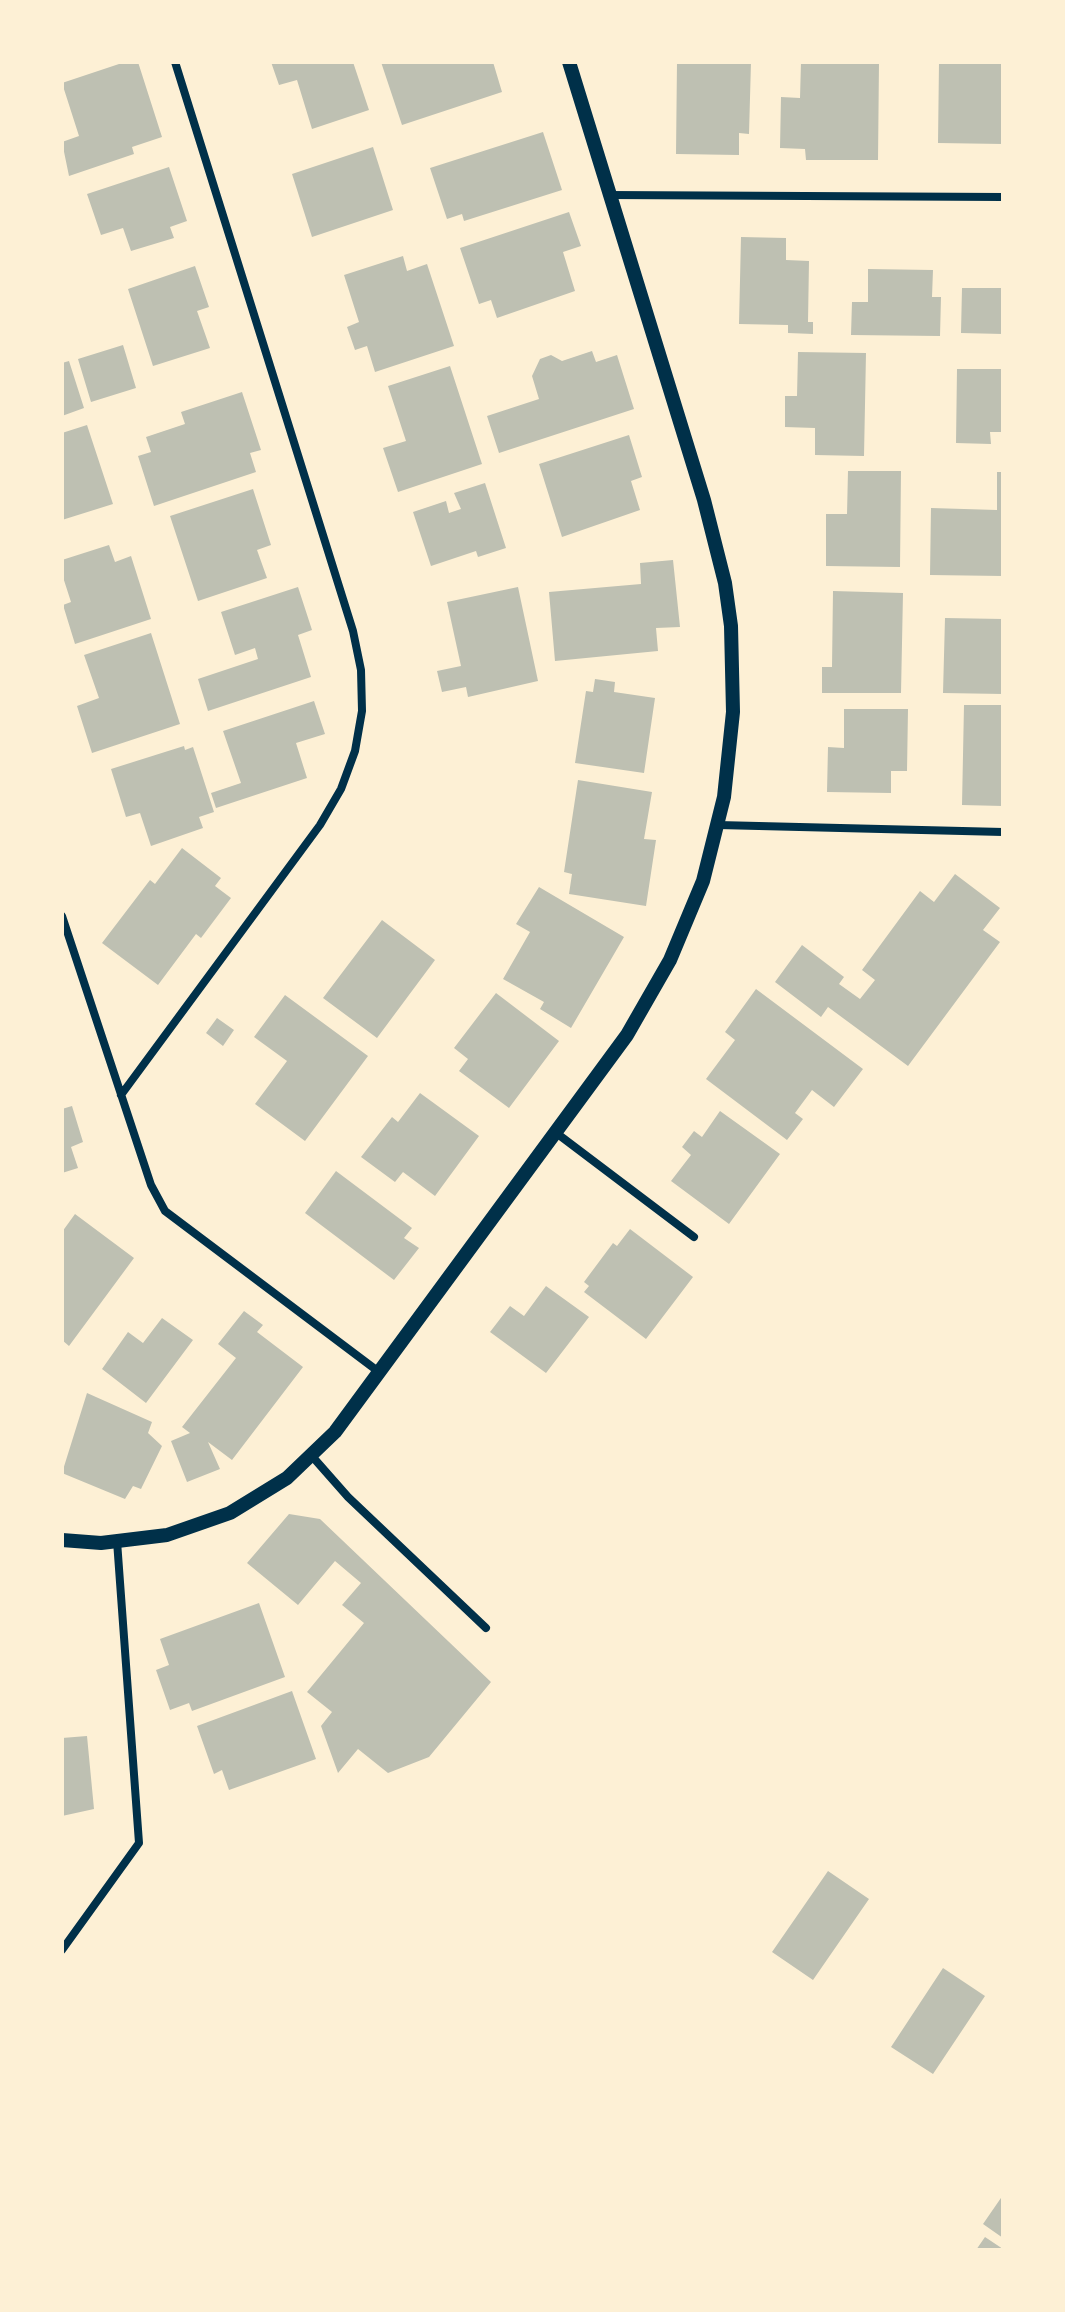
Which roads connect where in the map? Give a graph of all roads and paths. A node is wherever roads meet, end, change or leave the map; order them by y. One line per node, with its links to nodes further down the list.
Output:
1 (175, 62): 8 (street)
2 (569, 62): 3 (street)
3 (607, 195): 4 (street); 5 (street)
4 (1003, 197)
5 (718, 825): 6 (street); 9 (street)
6 (1003, 832)
7 (62, 916): 8 (street)
8 (121, 1095): 11 (street)
9 (555, 1132): 10 (street); 11 (street)
10 (694, 1237)
11 (379, 1372): 12 (street)
12 (311, 1455): 14 (street); 15 (street)
13 (62, 1540): 14 (street)
14 (117, 1541): 16 (street)
15 (486, 1628)
16 (62, 1950)

